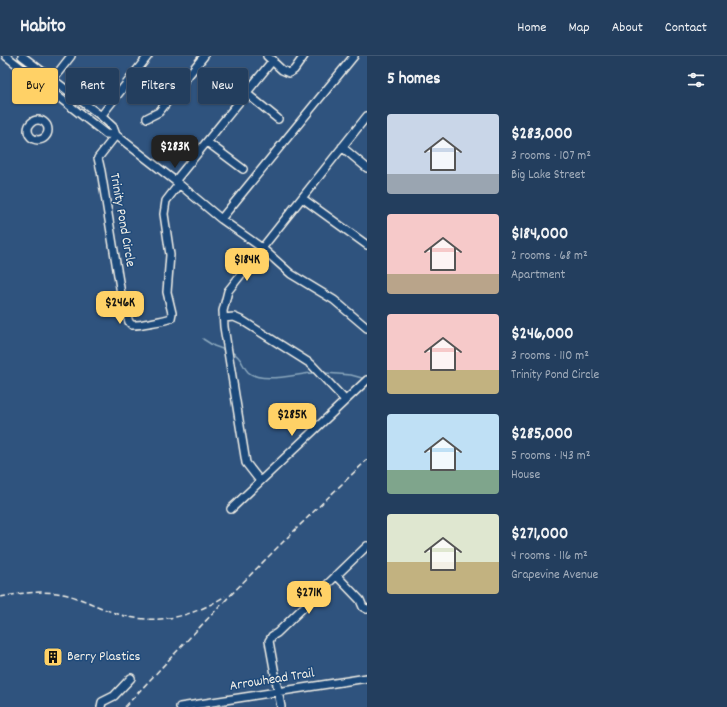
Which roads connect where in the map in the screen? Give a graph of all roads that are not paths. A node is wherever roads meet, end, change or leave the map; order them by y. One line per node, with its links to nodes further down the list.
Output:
1 (6, 56): 19 (street)
2 (22, 56): 9 (street)
3 (71, 56): 10 (street)
4 (148, 56): 15 (street)
5 (204, 56): 17 (street)
6 (304, 56): 8 (street)
7 (354, 56): 26 (street)
8 (270, 58): 12 (street)
9 (38, 68)
10 (58, 73)
11 (58, 84): 15 (street)
12 (248, 90)
13 (248, 95): 18 (street)
14 (237, 104): 20 (street)
15 (101, 116): 19 (street)
16 (367, 116): 21 (street)
17 (147, 118)
18 (278, 119)
19 (116, 134): 24 (street); 24 (street, Trinity Pond Circle)
20 (207, 142): 23 (street); 24 (street)
21 (342, 147): 22 (street); 25 (street)
22 (367, 168)
23 (243, 169)
24 (177, 182): 26 (street)
25 (302, 198): 27 (street); 28 (street)
26 (221, 219): 28 (street)
27 (367, 245)
28 (262, 248): 29 (street); 30 (street)
29 (223, 318): 32 (street); 33 (street)
30 (367, 328)
31 (367, 380): 32 (street)
32 (345, 400): 33 (street)
33 (260, 481): 34 (street)
34 (231, 509)
35 (367, 546): 36 (street)
36 (336, 575): 37 (street); 40 (street)
37 (367, 609)
38 (131, 678): 42 (street)
39 (367, 678): 40 (street, Arrowhead Trail)
40 (278, 692): 41 (street, Arrowhead Trail); 44 (street)
41 (211, 705): 43 (street, Arrowhead Trail)
42 (101, 707)
43 (180, 707)
44 (281, 707)

